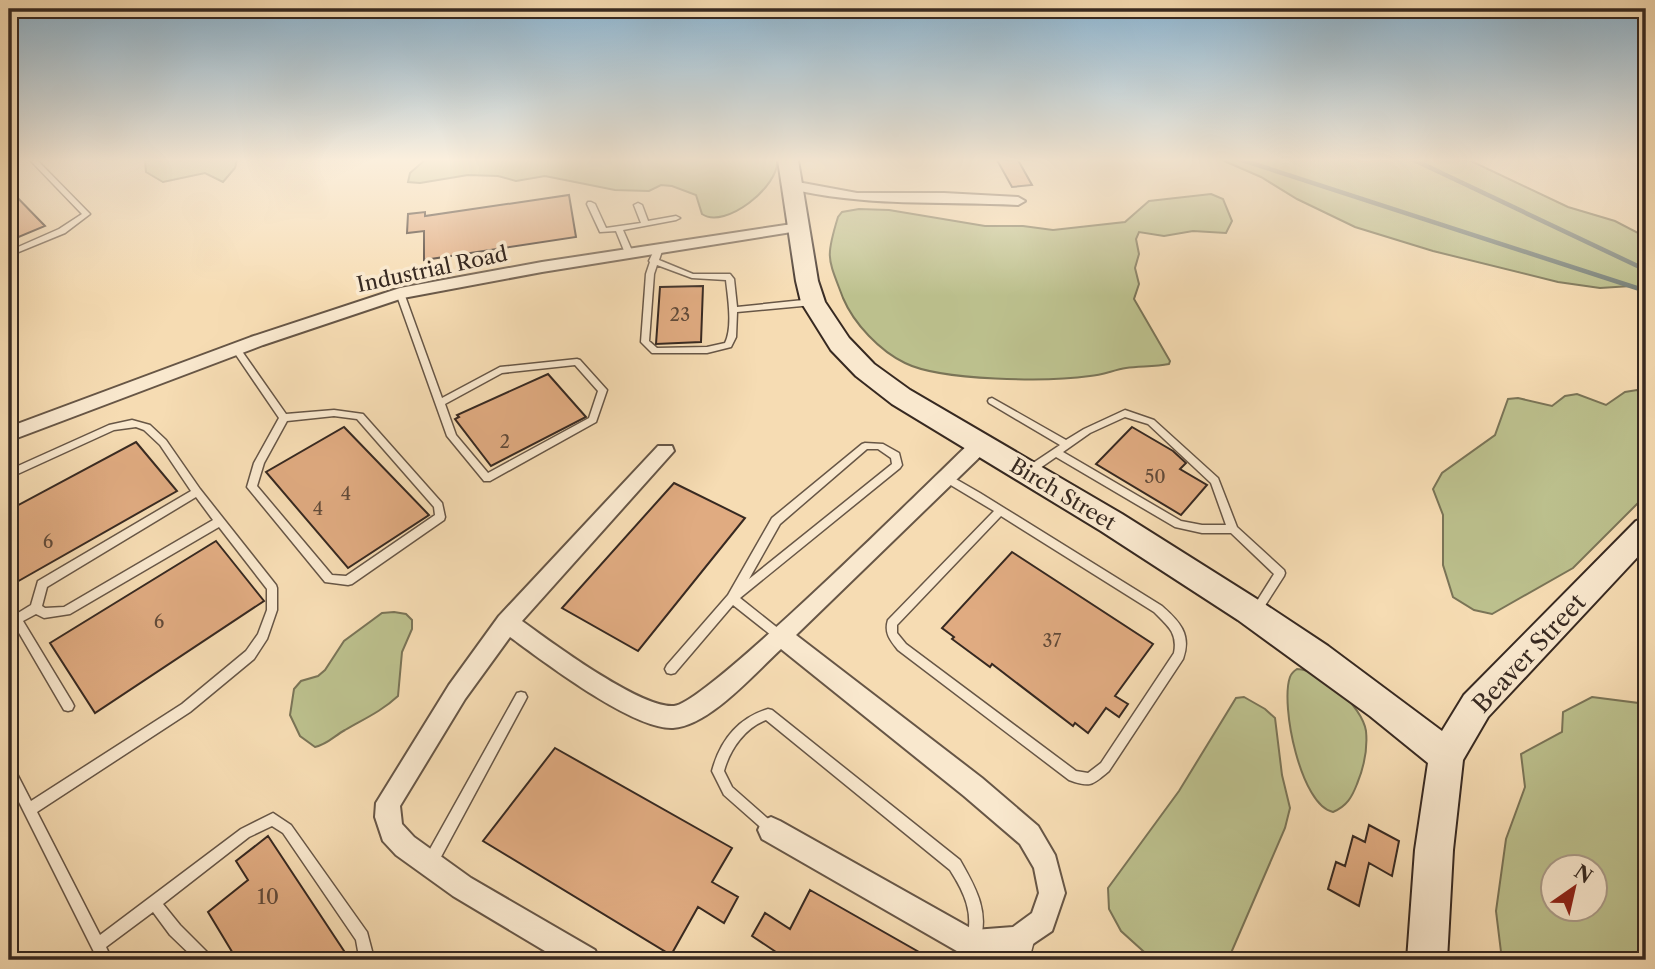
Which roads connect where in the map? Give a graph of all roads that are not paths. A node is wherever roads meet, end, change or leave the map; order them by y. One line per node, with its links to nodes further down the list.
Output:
1 (77, 205): 10 (lane)
2 (592, 205): 8 (lane)
3 (638, 205): 6 (lane)
4 (795, 205): 7 (street, Birch Street)
5 (676, 218): 6 (lane)
6 (645, 224): 8 (lane)
7 (799, 227): 11 (street, Industrial Road); 13 (street, Birch Street)
8 (619, 229): 9 (lane)
9 (629, 253): 11 (street, Industrial Road); 12 (street, Industrial Road)
10 (9, 254)
11 (656, 255): 14 (lane); 14 (lane)
12 (400, 293): 15 (street, Industrial Road); 17 (lane)
13 (813, 302): 14 (lane); 20 (street, Birch Street)
14 (733, 310)
15 (236, 349): 18 (lane); 19 (street, Industrial Road)
16 (992, 401): 21 (lane)
17 (440, 402): 17 (lane)
18 (284, 418): 18 (lane)
19 (9, 434)
20 (981, 444): 24 (street, Birch Street); 26 (street)
21 (1067, 445): 23 (lane); 30 (lane)
22 (665, 451): 37 (street)
23 (1056, 452): 24 (lane); 30 (lane)
24 (1027, 472): 35 (street, Birch Street)
25 (9, 474): 27 (lane)
26 (947, 478): 28 (lane); 38 (street)
27 (197, 492): 29 (lane); 34 (lane)
28 (1000, 512): 28 (lane)
29 (219, 522): 34 (lane); 44 (lane)
30 (1233, 529): 35 (lane)
31 (1646, 529): 42 (street, Beaver Street)
32 (732, 598): 32 (lane); 38 (lane); 39 (lane)
33 (9, 607): 36 (lane)
34 (36, 608): 36 (lane)
35 (1254, 613): 42 (street, Birch Street)
36 (12, 622): 41 (lane)
37 (507, 624): 38 (street); 46 (street)
38 (779, 636): 48 (street)
39 (671, 669)
40 (521, 697): 46 (lane)
41 (68, 705)
42 (1446, 756): 56 (street, Beaver Street)
43 (9, 770): 44 (lane)
44 (28, 810): 50 (lane)
45 (771, 830): 49 (street); 49 (lane)
46 (430, 864): 54 (street)
47 (154, 903): 50 (lane); 52 (lane); 53 (lane)
48 (1030, 931): 49 (street); 55 (lane)
49 (972, 944)
50 (98, 945): 51 (lane)
51 (105, 960)
52 (205, 960)
53 (362, 960)
54 (584, 960)
55 (1022, 960)
56 (1427, 960)

